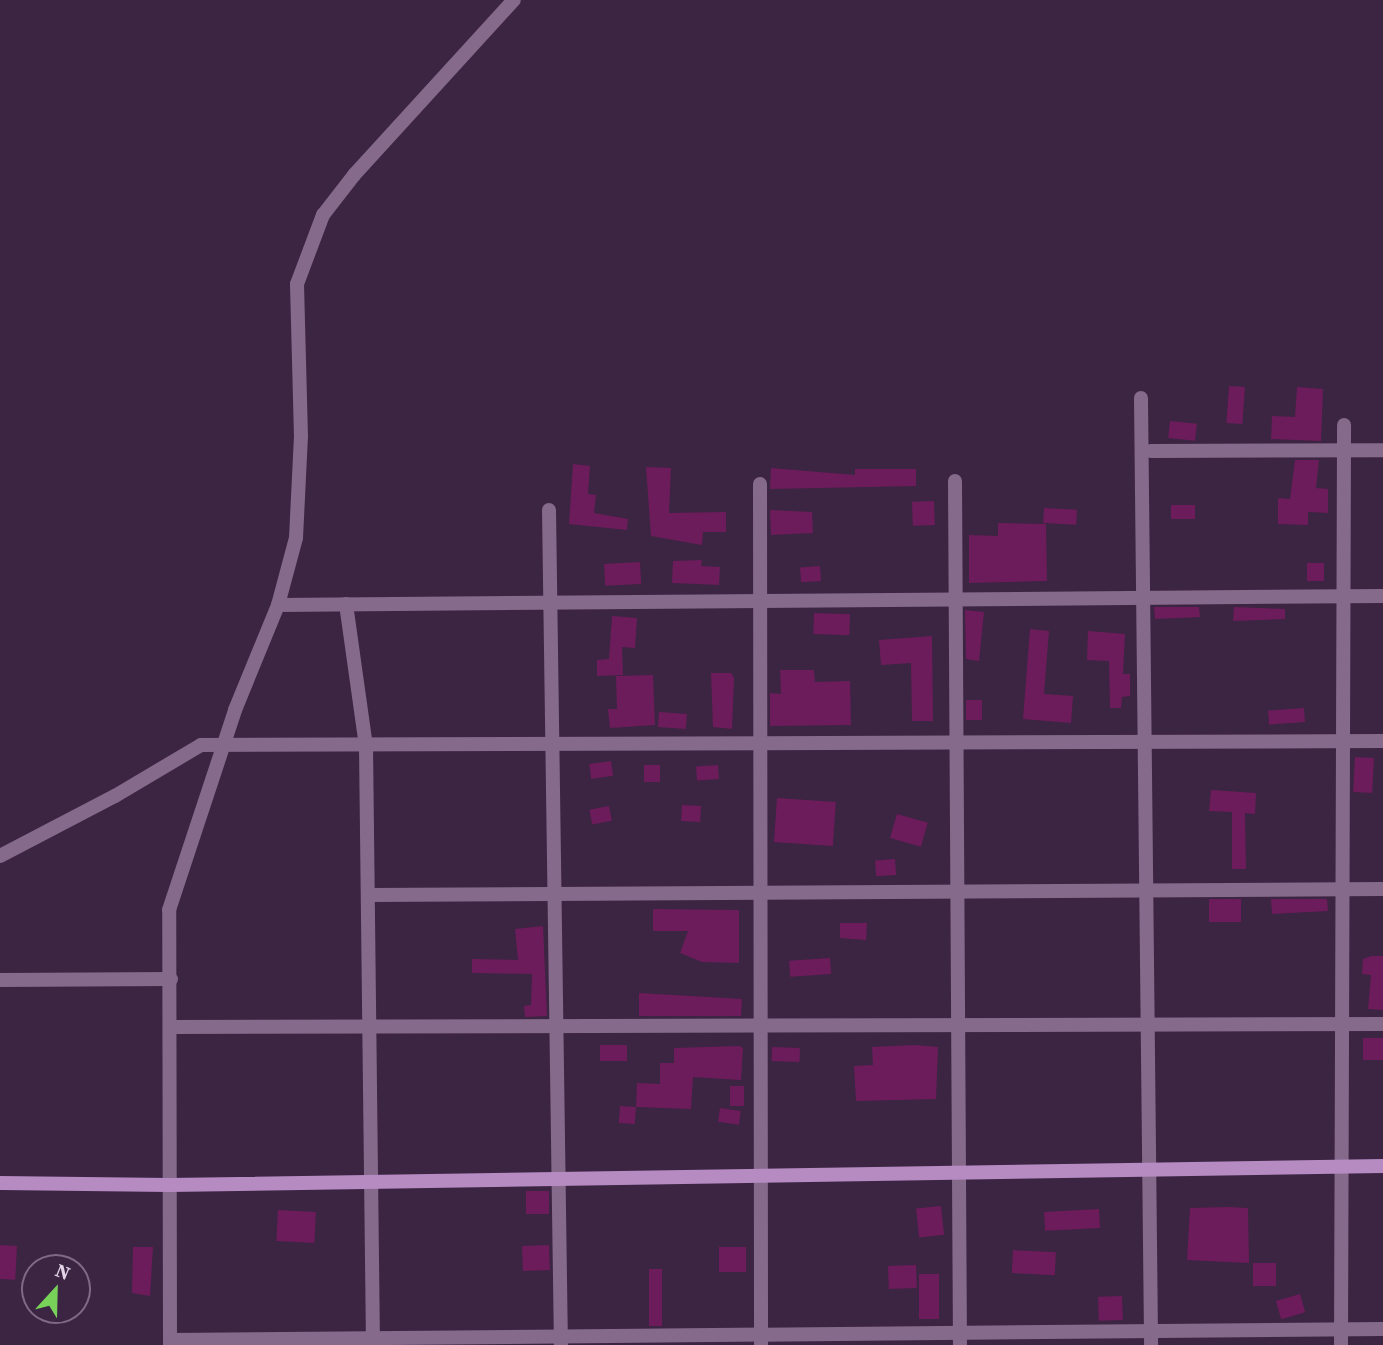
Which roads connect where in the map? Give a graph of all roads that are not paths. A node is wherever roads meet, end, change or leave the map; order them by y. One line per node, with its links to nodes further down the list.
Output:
1 (514, 0): 17 (street)
2 (1141, 398): 12 (street)
3 (1344, 425): 6 (street)
4 (1383, 450): 6 (street)
5 (1151, 451): 6 (street)
6 (1344, 451): 10 (street)
7 (955, 481): 13 (street)
8 (760, 484): 14 (street)
9 (549, 510): 15 (street)
10 (1343, 596): 11 (street); 12 (street); 18 (street)
11 (1383, 596)
12 (1143, 598): 13 (street); 20 (street)
13 (956, 599): 14 (street); 21 (street)
14 (760, 601): 15 (street); 22 (street)
15 (551, 603): 16 (street); 23 (street)
16 (346, 604): 17 (street); 25 (street)
17 (278, 605): 24 (street)
18 (1343, 741): 19 (street); 20 (street); 27 (street)
19 (1383, 741)
20 (1145, 742): 21 (street); 29 (street)
21 (956, 743): 22 (street); 30 (street)
22 (761, 744): 23 (street); 31 (street)
23 (552, 745): 25 (street); 32 (street)
24 (224, 746): 25 (street); 26 (street); 34 (street)
25 (366, 746): 33 (street)
26 (0, 856)
27 (1342, 889): 28 (street); 29 (street); 36 (street)
28 (1383, 889)
29 (1146, 890): 30 (street); 39 (street)
30 (958, 891): 31 (street); 38 (street)
31 (761, 892): 32 (street); 41 (street)
32 (554, 894): 33 (street); 40 (street)
33 (368, 895): 43 (street)
34 (171, 979): 35 (street); 42 (street)
35 (0, 980)
36 (1342, 1024): 37 (street); 39 (street); 45 (street)
37 (1383, 1024)
38 (958, 1025): 39 (street); 41 (street); 47 (street)
39 (1148, 1025): 46 (street)
40 (556, 1026): 41 (street); 43 (street); 49 (street)
41 (761, 1026): 48 (street)
42 (172, 1027): 43 (street); 52 (street)
43 (370, 1027): 50 (street)
44 (1383, 1166): 45 (street)
45 (1342, 1167): 46 (street); 53 (street)
46 (1149, 1170): 47 (street); 55 (street)
47 (959, 1173): 48 (street); 56 (street)
48 (761, 1176): 49 (street); 57 (street)
49 (558, 1178): 50 (street); 58 (street)
50 (372, 1180): 52 (street); 60 (street)
51 (0, 1183): 52 (street)
52 (169, 1185): 59 (street)
53 (1341, 1329): 54 (street); 55 (street); 61 (street)
54 (1383, 1329)
55 (1151, 1338): 56 (street)
56 (960, 1339): 57 (street)
57 (761, 1340): 58 (street)
58 (560, 1341): 60 (street)
59 (170, 1342): 60 (street)
60 (373, 1342)
61 (1341, 1345)

